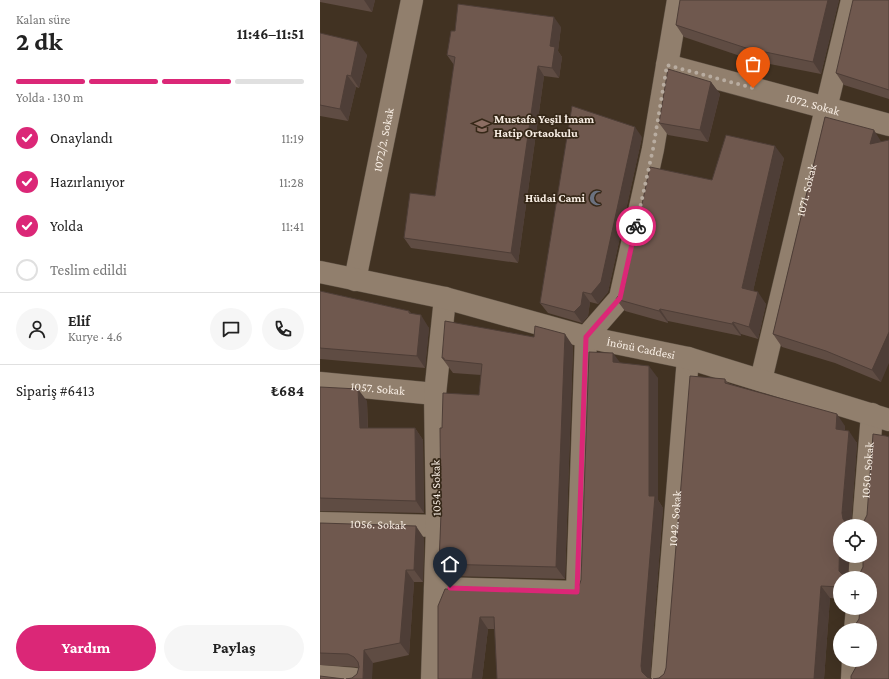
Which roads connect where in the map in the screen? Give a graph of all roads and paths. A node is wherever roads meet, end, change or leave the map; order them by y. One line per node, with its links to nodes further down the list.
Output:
1 (412, 0): 8 (street, 1072/2. Sokak)
2 (678, 0): 4 (street)
3 (852, 0): 5 (street, 1071. Sokak)
4 (667, 65): 5 (street, 1072. Sokak); 10 (street)
5 (825, 107): 6 (street, 1072. Sokak); 12 (street, 1071. Sokak)
6 (889, 125)
7 (320, 272): 8 (street, İnönü Caddesi)
8 (355, 280): 9 (street, İnönü Caddesi)
9 (445, 298): 10 (street, İnönü Caddesi); 14 (street, 1054. Sokak)
10 (586, 337): 11 (street, İnönü Caddesi); 19 (street)
11 (688, 358): 12 (street, İnönü Caddesi); 24 (street, 1042. Sokak)
12 (761, 380): 15 (street, İnönü Caddesi)
13 (320, 383): 14 (street, 1057. Sokak)
14 (435, 394): 18 (street, 1054. Sokak)
15 (880, 417): 16 (street, 1050. Sokak)
16 (864, 519)
17 (320, 523): 18 (street, 1056. Sokak)
18 (437, 526): 19 (street, 1054. Sokak)
19 (435, 588): 23 (street, 1054. Sokak)
20 (853, 667): 25 (street)
21 (320, 676): 22 (street)
22 (356, 679)
23 (432, 679)
24 (662, 679)
25 (852, 679)

